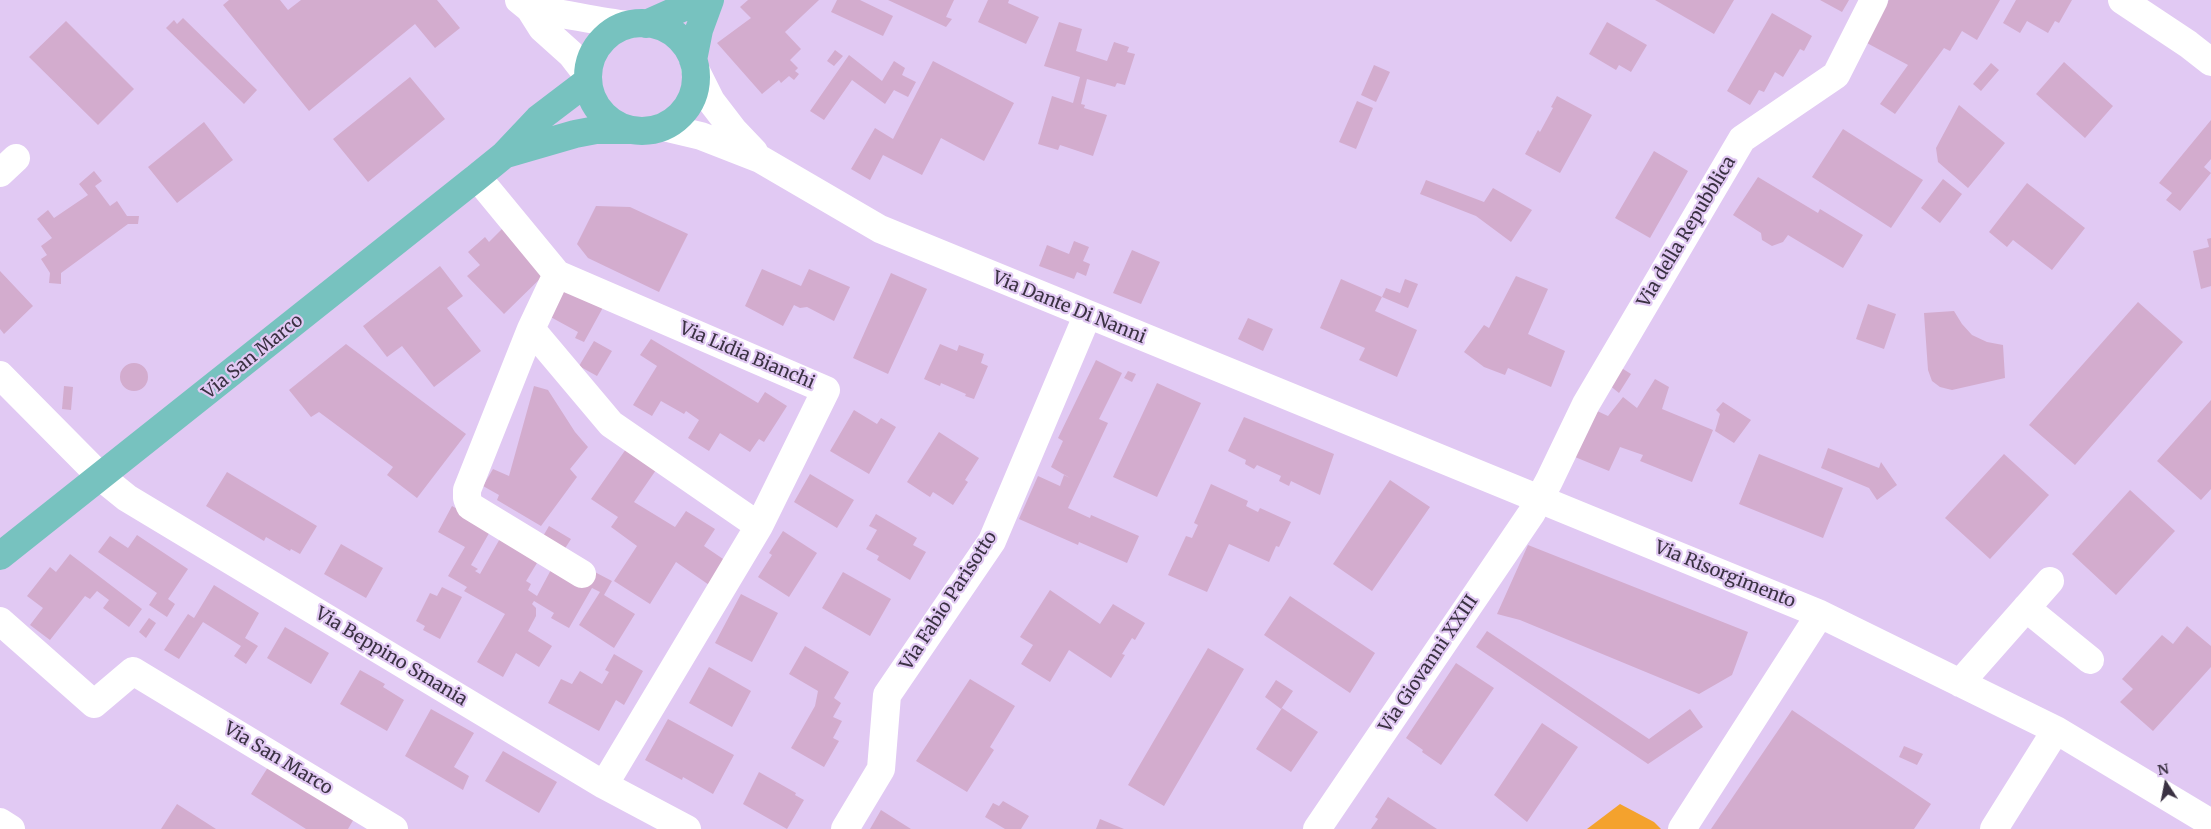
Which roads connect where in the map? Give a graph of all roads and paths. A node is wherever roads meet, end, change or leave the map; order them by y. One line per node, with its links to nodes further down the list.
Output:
1 (700, 0): 6 (main road)
2 (710, 0): 8 (main road)
3 (1874, 0): 21 (street, Via della Repubblica)
4 (2122, 0): 7 (street)
5 (525, 4): 6 (street); 9 (street)
6 (637, 24): 8 (main road); 9 (main road)
7 (2211, 62)
8 (694, 65): 10 (main road); 13 (street, Via Dante Di Nanni)
9 (588, 78): 11 (main road); 12 (main road, Via San Marco)
10 (663, 127): 11 (main road); 13 (street, Via Dante Di Nanni)
11 (631, 130): 12 (main road, Via San Marco)
12 (504, 155): 14 (main road, Via San Marco)
13 (760, 159): 16 (street, Via Dante Di Nanni)
14 (477, 178): 15 (street, Via Lidia Bianchi); 20 (main road, Via San Marco)
15 (557, 274): 17 (street); 22 (street, Via Lidia Bianchi)
16 (1087, 316): 19 (street, Via Dante Di Nanni); 38 (street, Via Fabio Parisotto)
17 (531, 329): 22 (street); 24 (street)
18 (0, 375): 20 (street, Via Beppino Smania)
19 (1388, 438): 21 (street, Via Risorgimento)
20 (100, 477): 23 (main road, Via San Marco); 32 (street, Via Beppino Smania)
21 (1540, 499): 27 (street, Via Risorgimento); 39 (street, Via Giovanni XXIII)
22 (759, 526): 32 (street, Via Lidia Bianchi)
23 (0, 556)
24 (582, 574)
25 (2050, 582): 26 (street)
26 (2026, 608): 29 (street); 30 (street)
27 (1820, 614): 30 (street, Via Risorgimento); 40 (street)
28 (0, 621): 36 (street, Via San Marco)
29 (2090, 660)
30 (1960, 683): 31 (street, Via Risorgimento)
31 (2056, 730): 34 (street, Via Risorgimento); 41 (street)
32 (604, 785): 37 (street, Via Beppino Smania)
33 (0, 822): 35 (street)
34 (2211, 823)
35 (11, 829)
36 (394, 829)
37 (687, 829)
38 (845, 829)
39 (1317, 829)
40 (1682, 829)
41 (1994, 829)

